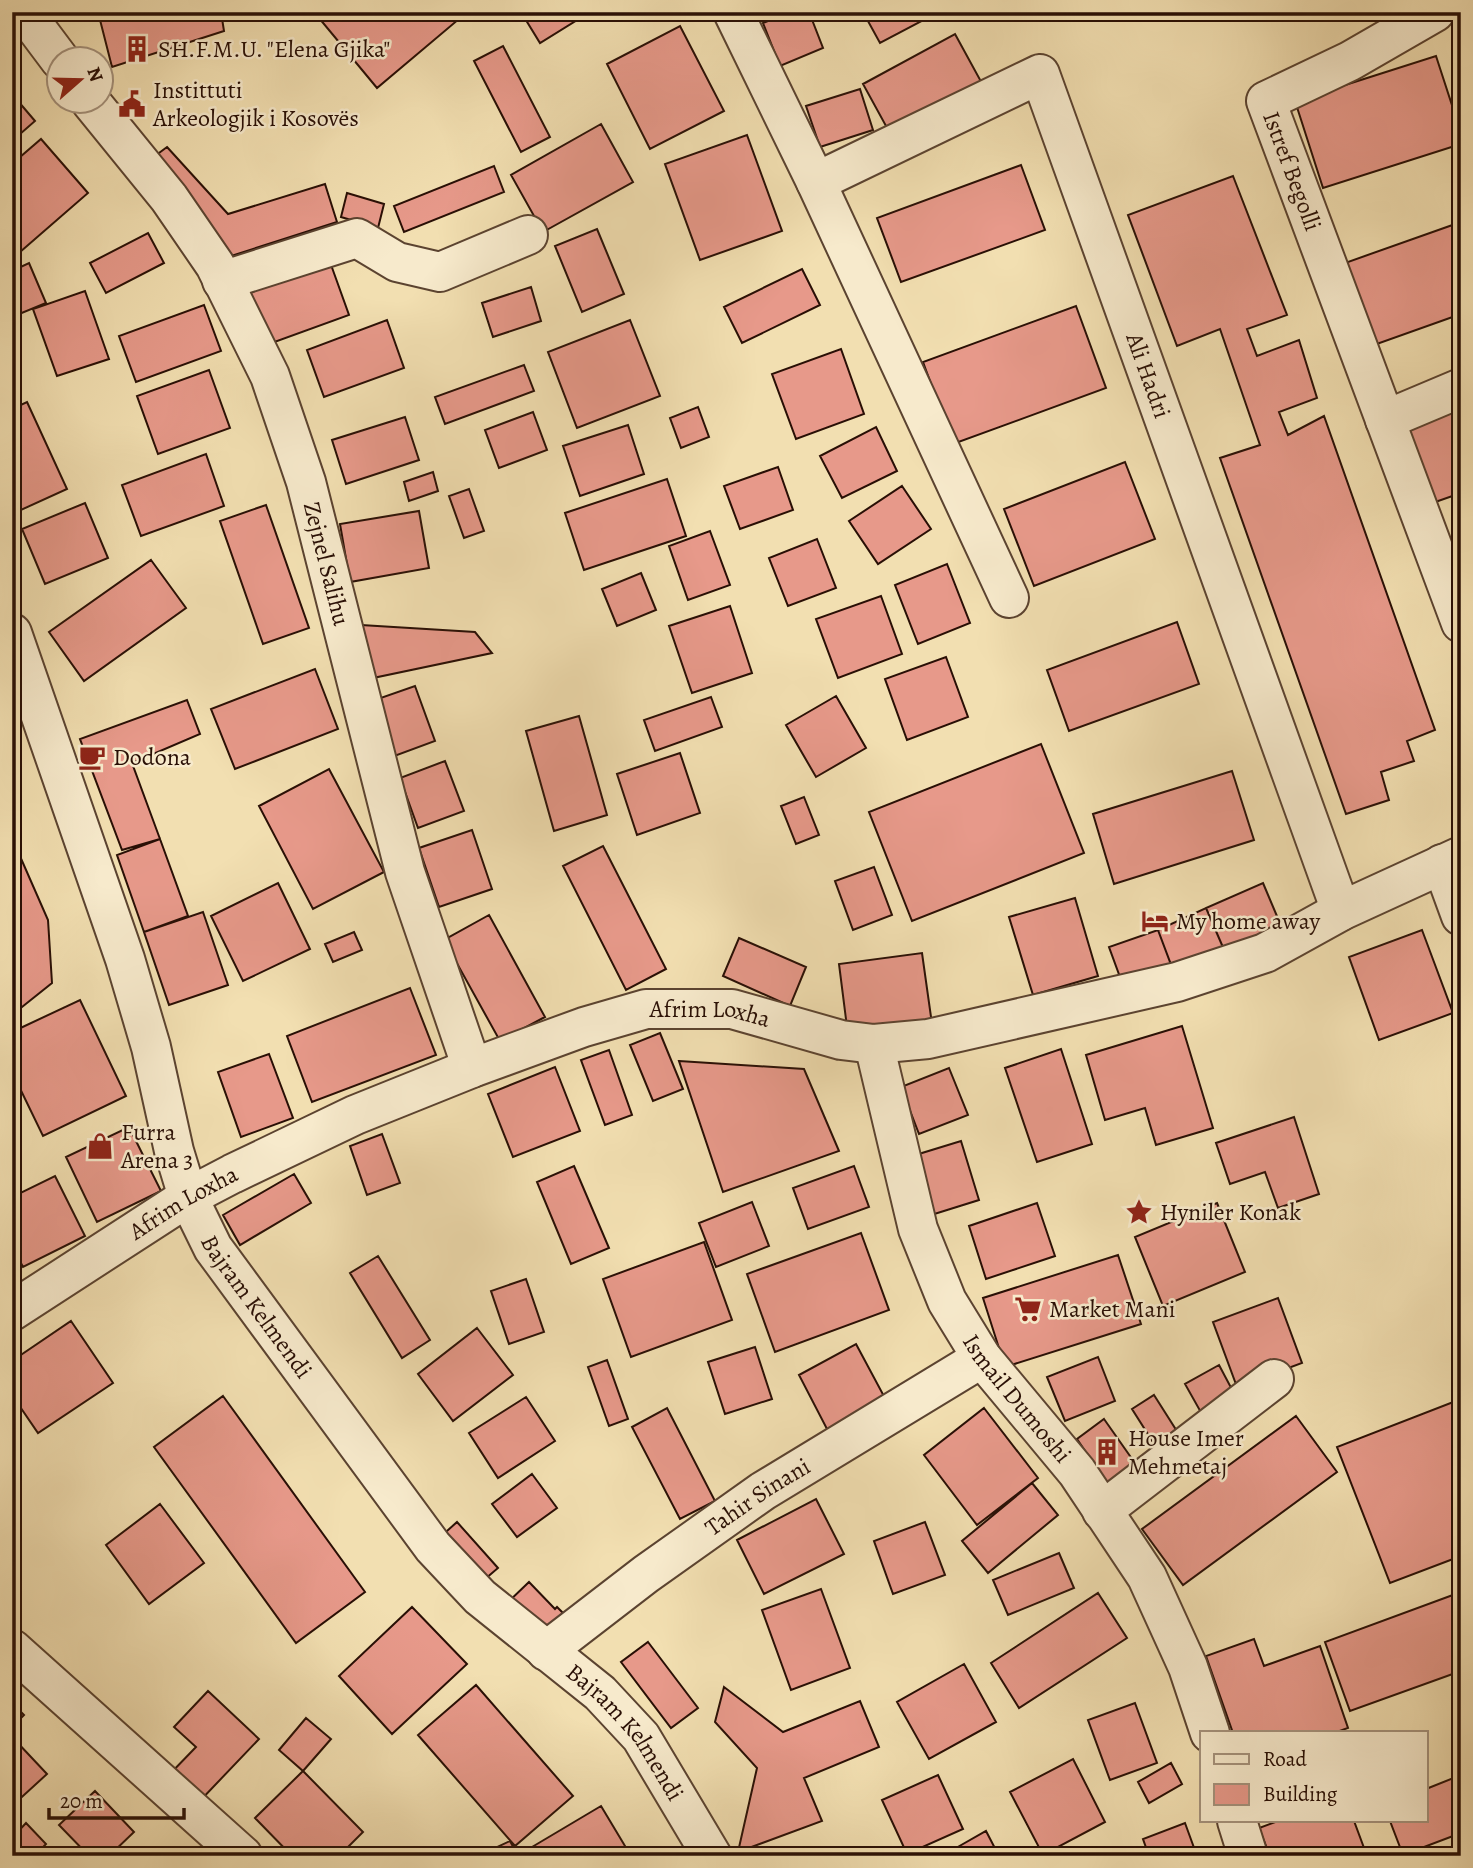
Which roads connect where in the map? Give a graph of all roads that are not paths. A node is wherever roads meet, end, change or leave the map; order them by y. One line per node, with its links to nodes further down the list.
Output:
1 (24, 12): 4 (street)
2 (733, 12): 6 (street)
3 (1435, 12): 10 (street, Istref Begolli)
4 (50, 46)
5 (102, 116): 8 (street, Zejnel Salihu)
6 (816, 182): 11 (street); 15 (street, Ali Hadri)
7 (528, 235): 8 (street)
8 (222, 281): 18 (street, Zejnel Salihu)
9 (1461, 388): 10 (street)
10 (1385, 420): 12 (street, Istref Begolli)
11 (1009, 598)
12 (1461, 623)
13 (12, 634): 19 (street, Bajram Kelmendi)
14 (1452, 860): 15 (street, Afrim Loxha); 16 (street, Afrim Loxha)
15 (1341, 911): 17 (street, Afrim Loxha)
16 (1461, 916)
17 (874, 1044): 18 (street, Afrim Loxha); 21 (street, Ismail Dumoshi)
18 (472, 1068): 19 (street, Afrim Loxha)
19 (188, 1197): 20 (street, Afrim Loxha); 25 (street, Bajram Kelmendi)
20 (12, 1311)
21 (982, 1358): 23 (street, Ismail Dumoshi); 25 (street, Tahir Sinani)
22 (1274, 1379): 23 (street)
23 (1102, 1511): 26 (street, Ismail Dumoshi)
24 (12, 1648): 28 (street)
25 (546, 1651): 29 (street, Bajram Kelmendi)
26 (1209, 1731)
27 (1237, 1822): 30 (street)
28 (243, 1856)
29 (712, 1856)
30 (1248, 1856)

